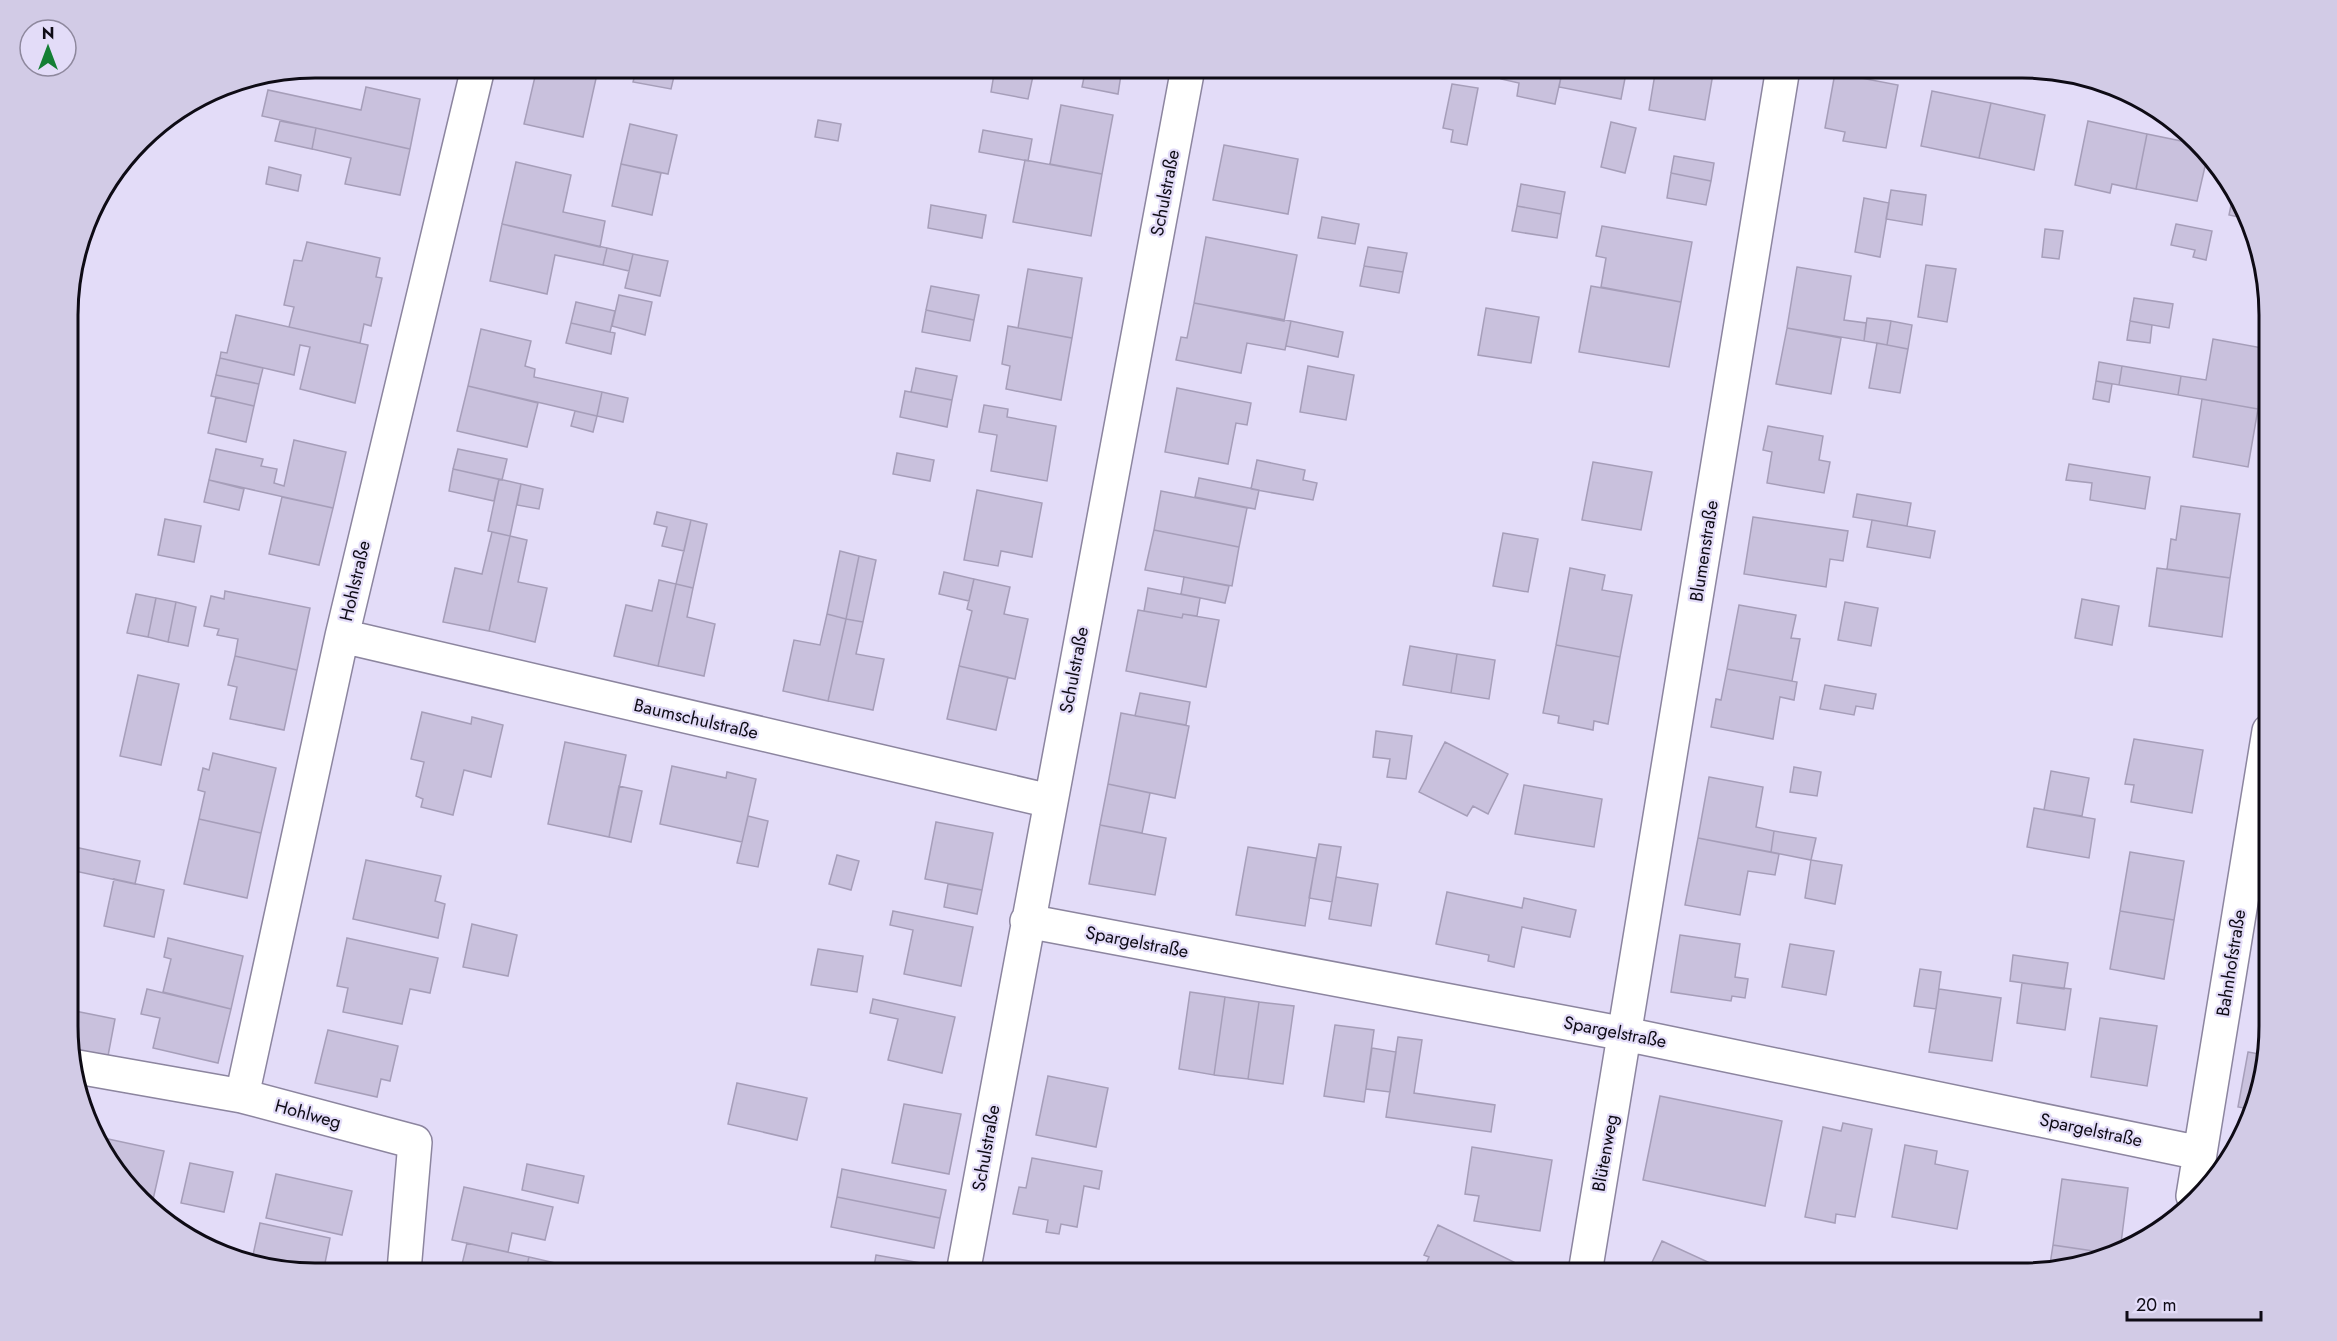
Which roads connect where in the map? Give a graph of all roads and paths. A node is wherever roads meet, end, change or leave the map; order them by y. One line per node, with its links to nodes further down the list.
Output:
1 (476, 78): 4 (street, Hohlstraße)
2 (1186, 78): 6 (street, Schulstraße)
3 (1781, 78): 8 (street, Blumenstraße)
4 (342, 636): 6 (street, Baumschulstraße); 10 (street, Hohlstraße)
5 (2259, 792): 11 (street, Bahnhofstraße)
6 (1050, 801): 7 (street, Schulstraße)
7 (1027, 921): 8 (street, Spargelstraße); 14 (street, Schulstraße)
8 (1625, 1034): 11 (street, Spargelstraße); 15 (street, Blütenweg)
9 (82, 1068): 10 (street, Hohlweg)
10 (242, 1096): 13 (street, Hohlweg)
11 (2200, 1153): 12 (street, Bahnhofstraße)
12 (2194, 1189)
13 (405, 1263)
14 (965, 1263)
15 (1587, 1263)

